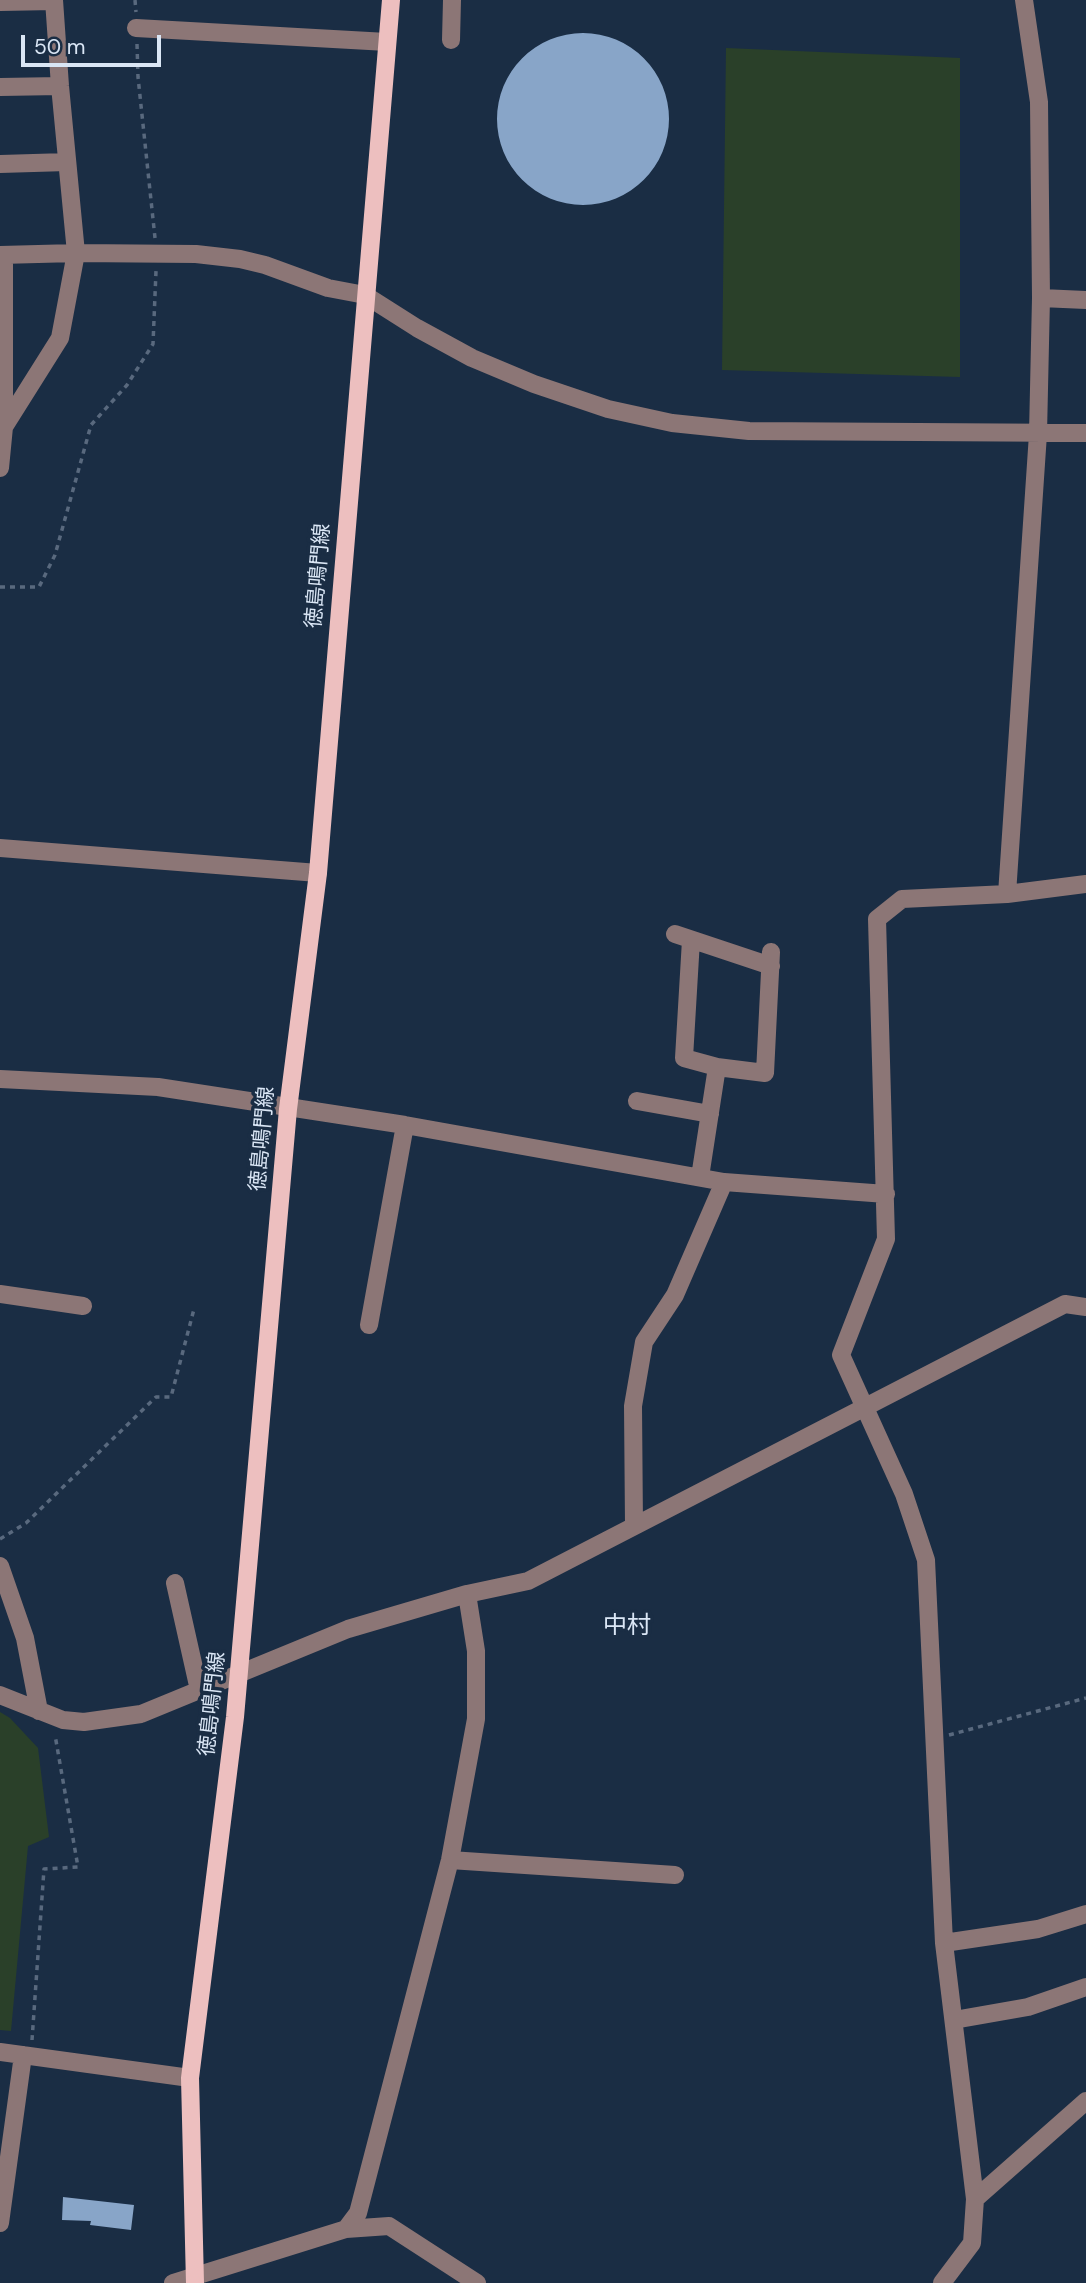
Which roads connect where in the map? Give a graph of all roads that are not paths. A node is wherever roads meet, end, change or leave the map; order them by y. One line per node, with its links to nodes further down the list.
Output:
1 (391, 0): 8 (main road, 徳島鳴門線)
2 (452, 0): 7 (street)
3 (1024, 0): 16 (street)
4 (54, 1): 5 (street); 9 (street)
5 (0, 2)
6 (136, 28): 8 (street)
7 (451, 40)
8 (387, 42): 15 (main road, 徳島鳴門線)
9 (60, 86): 10 (street); 11 (street)
10 (0, 87)
11 (67, 162): 12 (street); 13 (street)
12 (0, 164)
13 (76, 253): 14 (street); 15 (street); 18 (street)
14 (2, 255): 18 (street)
15 (365, 295): 20 (street); 23 (main road, 徳島鳴門線)
16 (1041, 298): 17 (street); 20 (street)
17 (1086, 300)
18 (4, 427): 21 (street)
19 (1086, 433): 20 (street)
20 (1038, 434): 25 (street)
21 (0, 468)
22 (0, 848): 23 (street)
23 (318, 873): 29 (main road, 徳島鳴門線)
24 (1086, 884): 25 (street)
25 (1007, 894): 34 (street)
26 (717, 1067): 26 (street); 30 (street)
27 (0, 1079): 29 (street)
28 (637, 1101): 30 (street)
29 (288, 1109): 31 (street); 44 (main road, 徳島鳴門線)
30 (710, 1114): 32 (street)
31 (405, 1125): 32 (street); 38 (street)
32 (700, 1177): 33 (street)
33 (724, 1182): 34 (street); 40 (street)
34 (886, 1194): 39 (street)
35 (0, 1294): 36 (street)
36 (83, 1306)
37 (1086, 1307): 39 (street)
38 (369, 1325)
39 (865, 1407): 40 (street); 51 (street)
40 (634, 1526): 43 (street)
41 (0, 1566): 47 (street)
42 (175, 1583): 45 (street)
43 (467, 1594): 44 (street); 48 (street)
44 (240, 1673): 45 (street); 56 (main road, 徳島鳴門線)
45 (199, 1690): 47 (street)
46 (0, 1695): 47 (street)
47 (46, 1713)
48 (450, 1860): 49 (street); 60 (street)
49 (675, 1875)
50 (1086, 1914): 51 (street)
51 (944, 1943): 53 (street)
52 (1086, 1987): 53 (street)
53 (954, 2020): 58 (street)
54 (0, 2052): 55 (street)
55 (27, 2056): 56 (street); 59 (street)
56 (190, 2078): 61 (main road, 徳島鳴門線)
57 (1086, 2101): 58 (street)
58 (975, 2199): 64 (street)
59 (0, 2222)
60 (346, 2229): 61 (street); 63 (street)
61 (195, 2279): 62 (street)
62 (173, 2283)
63 (477, 2283)
64 (942, 2283)

